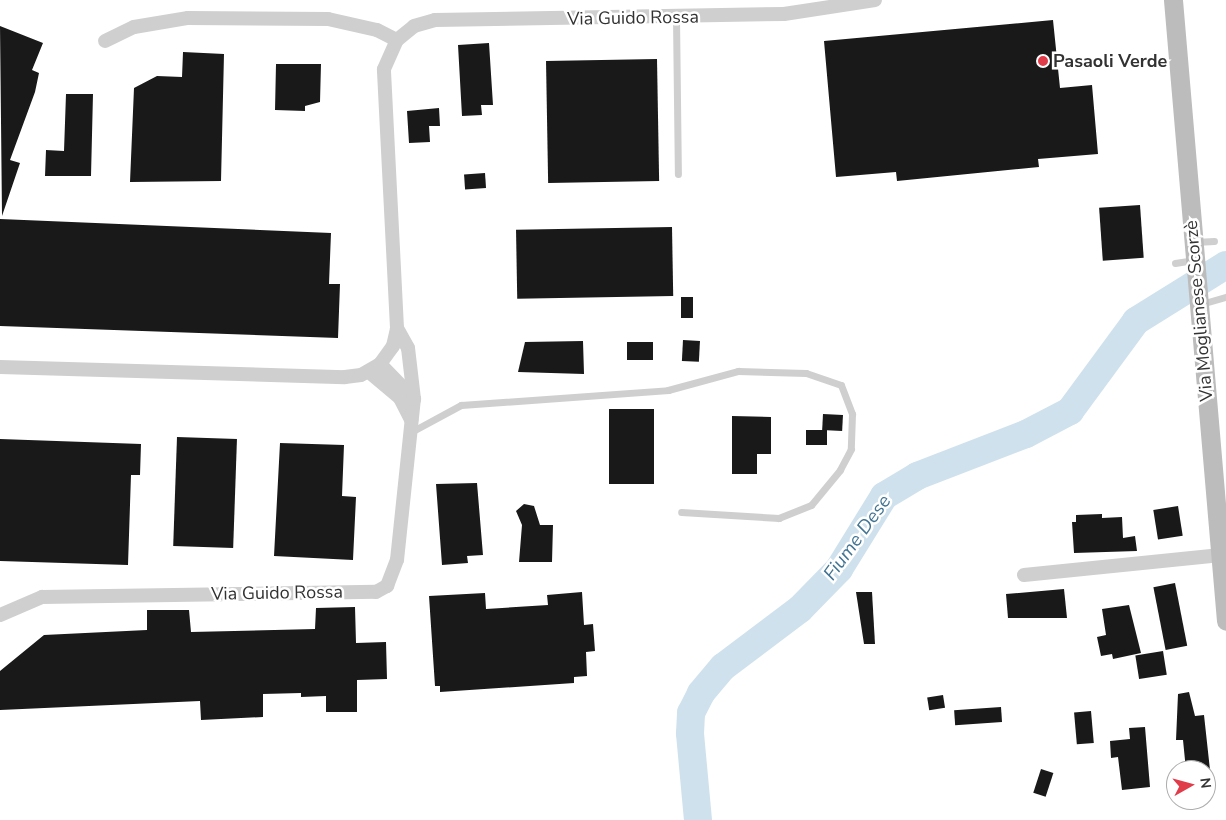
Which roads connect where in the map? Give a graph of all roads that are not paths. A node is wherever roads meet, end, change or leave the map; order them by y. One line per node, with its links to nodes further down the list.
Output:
1 (875, 0): 3 (street, Via Guido Rossa)
2 (1173, 0): 8 (main road, Via Moglianese Scorzè)
3 (676, 18): 4 (street, Via Guido Rossa); 6 (lane)
4 (397, 40): 5 (street); 12 (street, Via Guido Rossa)
5 (106, 41)
6 (678, 174)
7 (1214, 241): 8 (lane)
8 (1194, 254): 9 (lane); 11 (main road, Via Moglianese Scorzè)
9 (1175, 263)
10 (1226, 297): 11 (lane)
11 (1199, 299): 18 (main road, Via Moglianese Scorzè)
12 (397, 328): 14 (street, Via Guido Rossa); 15 (street, Via Guido Rossa)
13 (0, 367): 14 (street)
14 (374, 368): 15 (street); 16 (street)
15 (414, 399): 16 (street, Via Guido Rossa)
16 (411, 426): 17 (lane); 21 (street, Via Guido Rossa)
17 (680, 512)
18 (1220, 556): 19 (street); 20 (main road, Via Moglianese Scorzè)
19 (1024, 575)
20 (1224, 585): 22 (main road, Via Moglianese Scorzè)
21 (0, 615)
22 (1226, 621)

